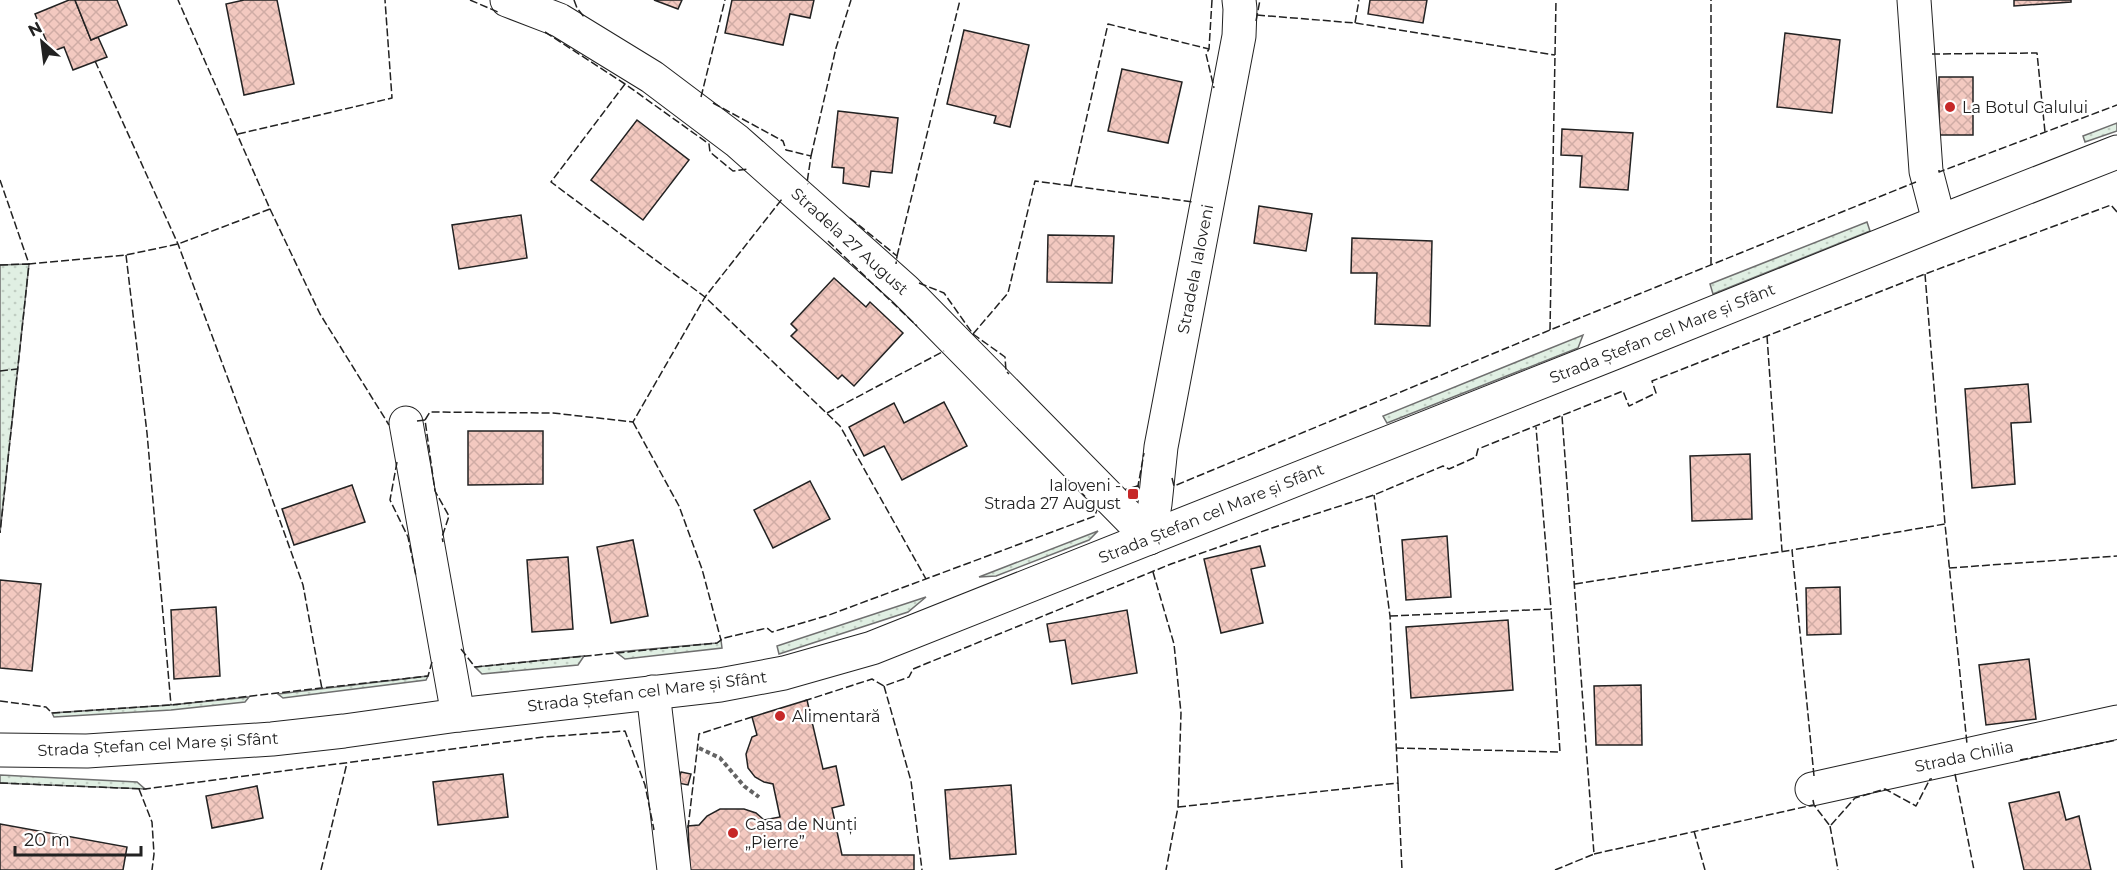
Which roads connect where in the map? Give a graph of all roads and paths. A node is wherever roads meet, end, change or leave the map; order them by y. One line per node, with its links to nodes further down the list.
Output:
1 (507, 0): 7 (main road, Stradela 27 August)
2 (1239, 0): 7 (main road, Stradela Ialoveni)
3 (1914, 0): 5 (main road)
4 (2117, 152): 5 (main road, Strada Ștefan cel Mare și Sfânt)
5 (1939, 221): 7 (main road, Strada Ștefan cel Mare și Sfânt)
6 (406, 423): 9 (main road)
7 (1149, 538): 8 (main road, Strada Ștefan cel Mare și Sfânt)
8 (653, 692): 9 (main road, Strada Ștefan cel Mare și Sfânt); 11 (main road)
9 (458, 715): 12 (main road, Strada Ștefan cel Mare și Sfânt)
10 (2117, 722): 13 (main road, Strada Chilia)
11 (658, 728): 14 (path); 15 (main road)
12 (0, 750)
13 (1812, 789)
14 (759, 797)
15 (674, 870)

